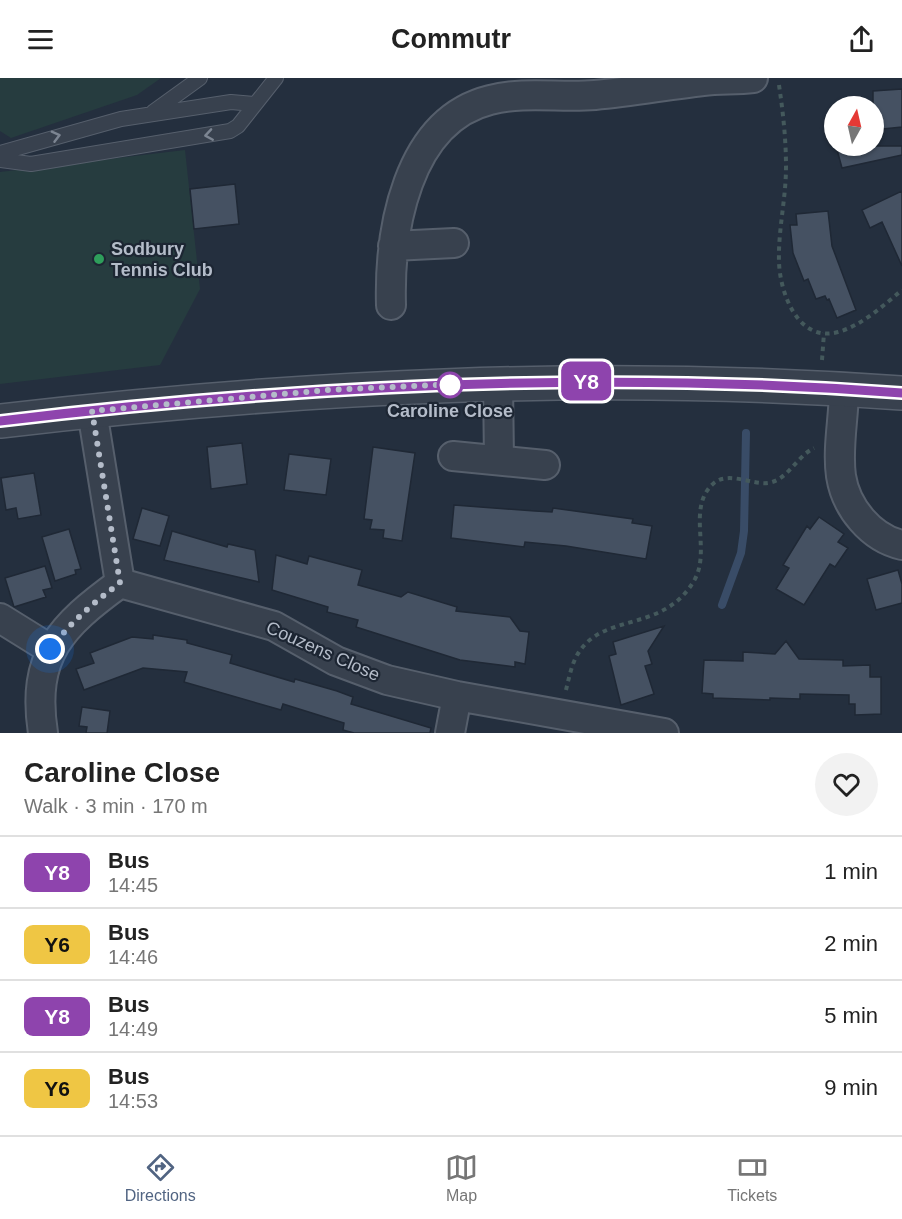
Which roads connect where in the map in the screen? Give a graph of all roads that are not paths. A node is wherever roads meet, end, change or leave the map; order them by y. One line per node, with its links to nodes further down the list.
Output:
1 (200, 78): 5 (lane)
2 (276, 78): 4 (lane)
3 (753, 78): 9 (street)
4 (254, 104): 5 (lane); 7 (lane, one-way to 7)
5 (149, 115): 6 (lane, one-way to 5)
6 (0, 153)
7 (0, 160)
8 (454, 243): 9 (street)
9 (393, 246): 10 (street)
10 (391, 305)
11 (832, 379): 12 (street); 13 (street); 19 (street)
12 (498, 383): 14 (street); 17 (street)
13 (902, 393)
14 (92, 411): 15 (street); 20 (street)
15 (0, 421)
16 (453, 456): 17 (street)
17 (499, 460): 18 (street)
18 (545, 465)
19 (902, 545)
20 (120, 583): 22 (street); 23 (street, Couzens Close)
21 (0, 618): 22 (street)
22 (50, 649): 24 (street)
23 (458, 696): 25 (street); 26 (street, Couzens Close)
24 (43, 733)
25 (450, 733)
26 (664, 733)

